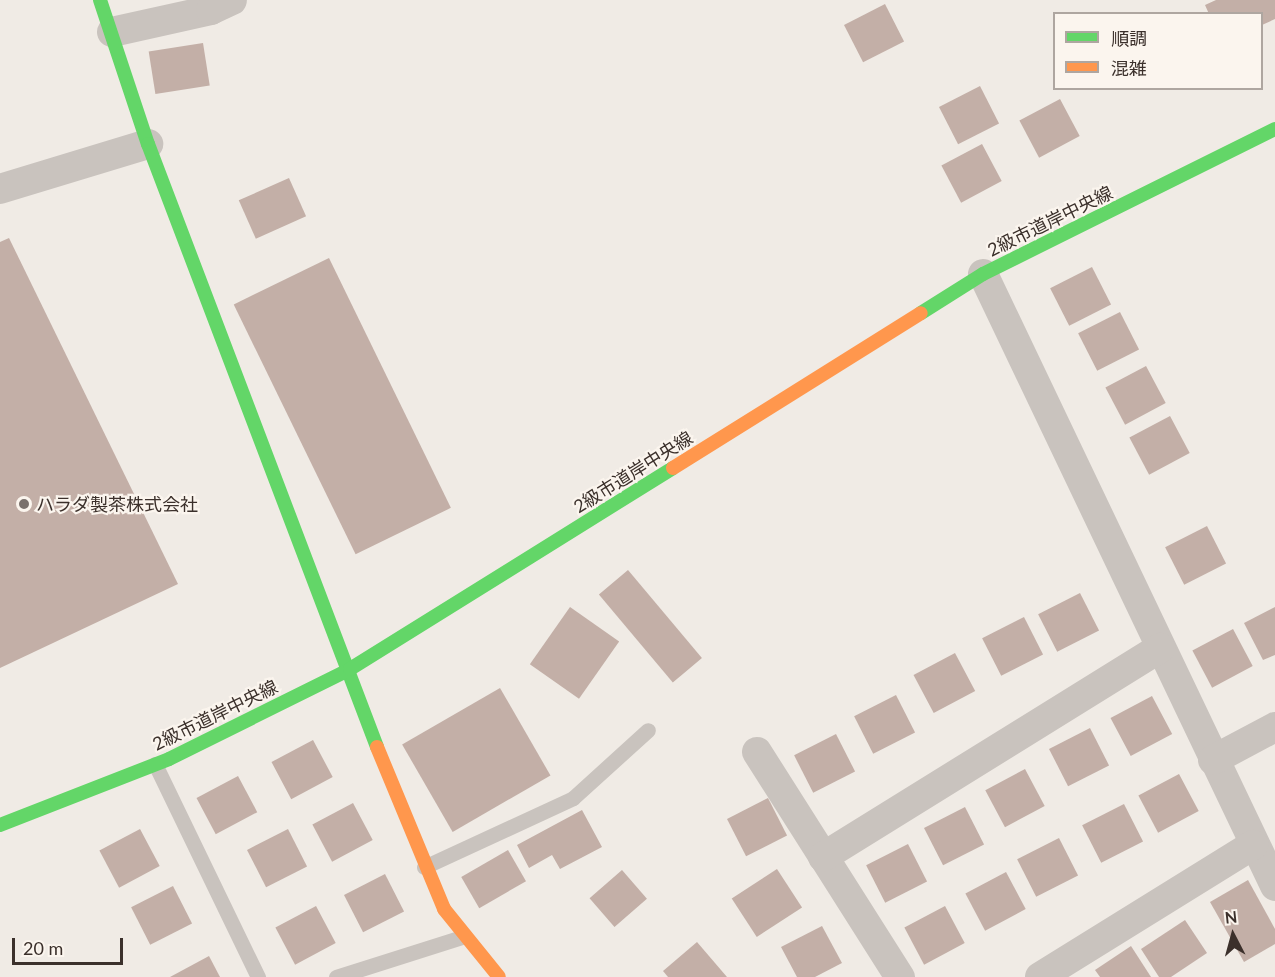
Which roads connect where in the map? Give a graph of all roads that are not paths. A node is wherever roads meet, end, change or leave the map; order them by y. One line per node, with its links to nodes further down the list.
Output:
1 (100, 0): 3 (street)
2 (232, 0): 3 (street)
3 (112, 32): 5 (street)
4 (1275, 129): 7 (street, 2級市道岸中央線)
5 (148, 144): 6 (street); 9 (street)
6 (0, 189)
7 (983, 274): 8 (street); 9 (street, 2級市道岸中央線)
8 (1160, 648): 13 (street); 17 (street)
9 (350, 669): 14 (street, 2級市道岸中央線); 18 (street)
10 (1275, 727): 13 (street)
11 (648, 730): 18 (lane)
12 (757, 752): 17 (street)
13 (1213, 760): 16 (street)
14 (155, 764): 15 (street, 2級市道岸中央線); 21 (lane)
15 (0, 825)
16 (1253, 845): 19 (street); 25 (street)
17 (823, 857): 24 (street)
18 (424, 867): 20 (street)
19 (1275, 886)
20 (465, 936): 22 (lane); 23 (street)
21 (258, 977)
22 (336, 977)
23 (498, 977)
24 (900, 977)
25 (1040, 977)

